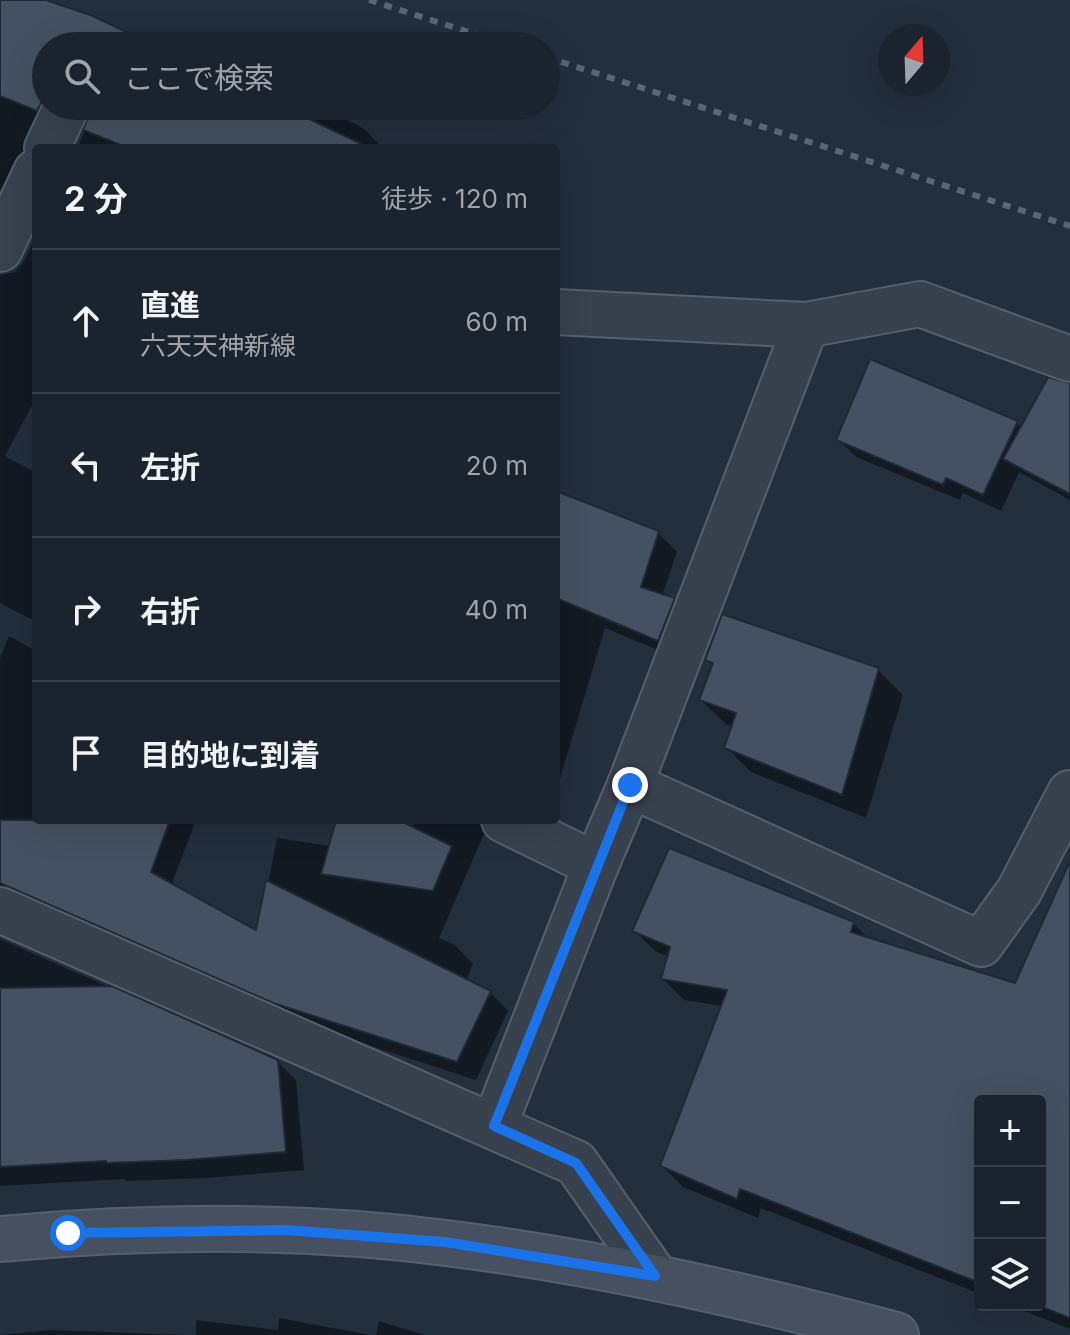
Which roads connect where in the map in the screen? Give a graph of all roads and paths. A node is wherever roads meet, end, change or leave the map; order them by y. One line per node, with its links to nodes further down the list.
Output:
1 (60, 120): 2 (street)
2 (49, 144)
3 (32, 181): 4 (street)
4 (0, 249)
5 (560, 312): 6 (street)
6 (806, 325): 7 (street); 8 (street)
7 (1070, 359)
8 (630, 785): 9 (street); 11 (street)
9 (1070, 793)
10 (512, 824): 11 (street)
11 (596, 865): 13 (street)
12 (0, 910): 13 (street)
13 (494, 1126): 15 (street)
14 (0, 1239): 15 (main road)
15 (655, 1276): 16 (main road)
16 (896, 1335)

